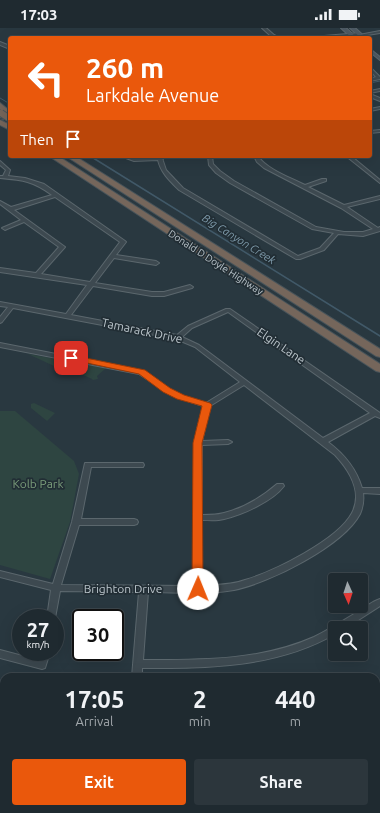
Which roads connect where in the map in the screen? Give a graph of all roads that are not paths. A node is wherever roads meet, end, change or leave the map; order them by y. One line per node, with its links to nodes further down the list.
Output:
1 (264, 28): 5 (street)
2 (343, 28): 6 (main road)
3 (352, 28): 7 (main road)
4 (377, 33): 7 (street); 7 (street)
5 (273, 36)
6 (351, 36)
7 (363, 36)
8 (372, 52): 9 (main road)
9 (380, 59)
10 (372, 70): 11 (street)
11 (372, 80)
12 (0, 105): 13 (highway)
13 (7, 118): 14 (highway)
14 (0, 121)
15 (56, 158): 49 (highway, Donald D Doyle Highway)
16 (73, 158): 48 (highway, Donald D Doyle Highway)
17 (128, 158): 18 (street)
18 (160, 158): 35 (street)
19 (210, 158): 35 (street)
20 (257, 158): 26 (street)
21 (350, 158): 25 (street)
22 (0, 162): 23 (street)
23 (2, 177): 27 (street)
24 (324, 180): 26 (street)
25 (380, 182)
26 (304, 187): 30 (street)
27 (56, 195): 31 (street); 36 (street)
28 (380, 197): 30 (street)
29 (0, 202): 31 (street)
30 (343, 207): 34 (street)
31 (11, 209): 32 (street)
32 (25, 220): 33 (street); 39 (street)
33 (5, 228)
34 (379, 229): 35 (street)
35 (336, 234)
36 (113, 256): 37 (street); 40 (street)
37 (156, 263)
38 (0, 270): 39 (street)
39 (37, 275): 40 (street)
40 (91, 284): 41 (street); 44 (street)
41 (190, 287)
42 (0, 304): 43 (street, Tamarack Drive)
43 (12, 306): 44 (street, Tamarack Drive); 45 (street)
44 (68, 316): 46 (street, Tamarack Drive)
45 (0, 321)
46 (178, 337): 50 (street, Tamarack Drive); 52 (street, Elgin Lane)
47 (0, 345): 51 (street)
48 (380, 354)
49 (380, 369)
50 (245, 382): 51 (street); 53 (street, Tamarack Drive)
51 (207, 405): 55 (street)
52 (378, 414): 53 (street)
53 (324, 441): 58 (street, Brighton Drive)
54 (228, 442): 55 (street)
55 (198, 443): 60 (street)
56 (140, 465): 61 (street)
57 (280, 486): 60 (street)
58 (359, 490): 59 (street); 66 (street, Brighton Drive)
59 (380, 491)
60 (197, 518): 66 (street)
61 (76, 522): 62 (street); 64 (street)
62 (134, 522)
63 (0, 574): 64 (street, Brighton Drive)
64 (56, 588): 65 (street, Brighton Drive); 68 (street)
65 (144, 588): 66 (street, Brighton Drive); 75 (street)
66 (198, 589)
67 (380, 602): 69 (street)
68 (52, 609)
69 (349, 621)
70 (328, 634): 75 (street)
71 (0, 654): 72 (street)
72 (12, 657)
73 (27, 661): 74 (street)
74 (43, 661)
75 (138, 664): 76 (street)
76 (137, 673)

